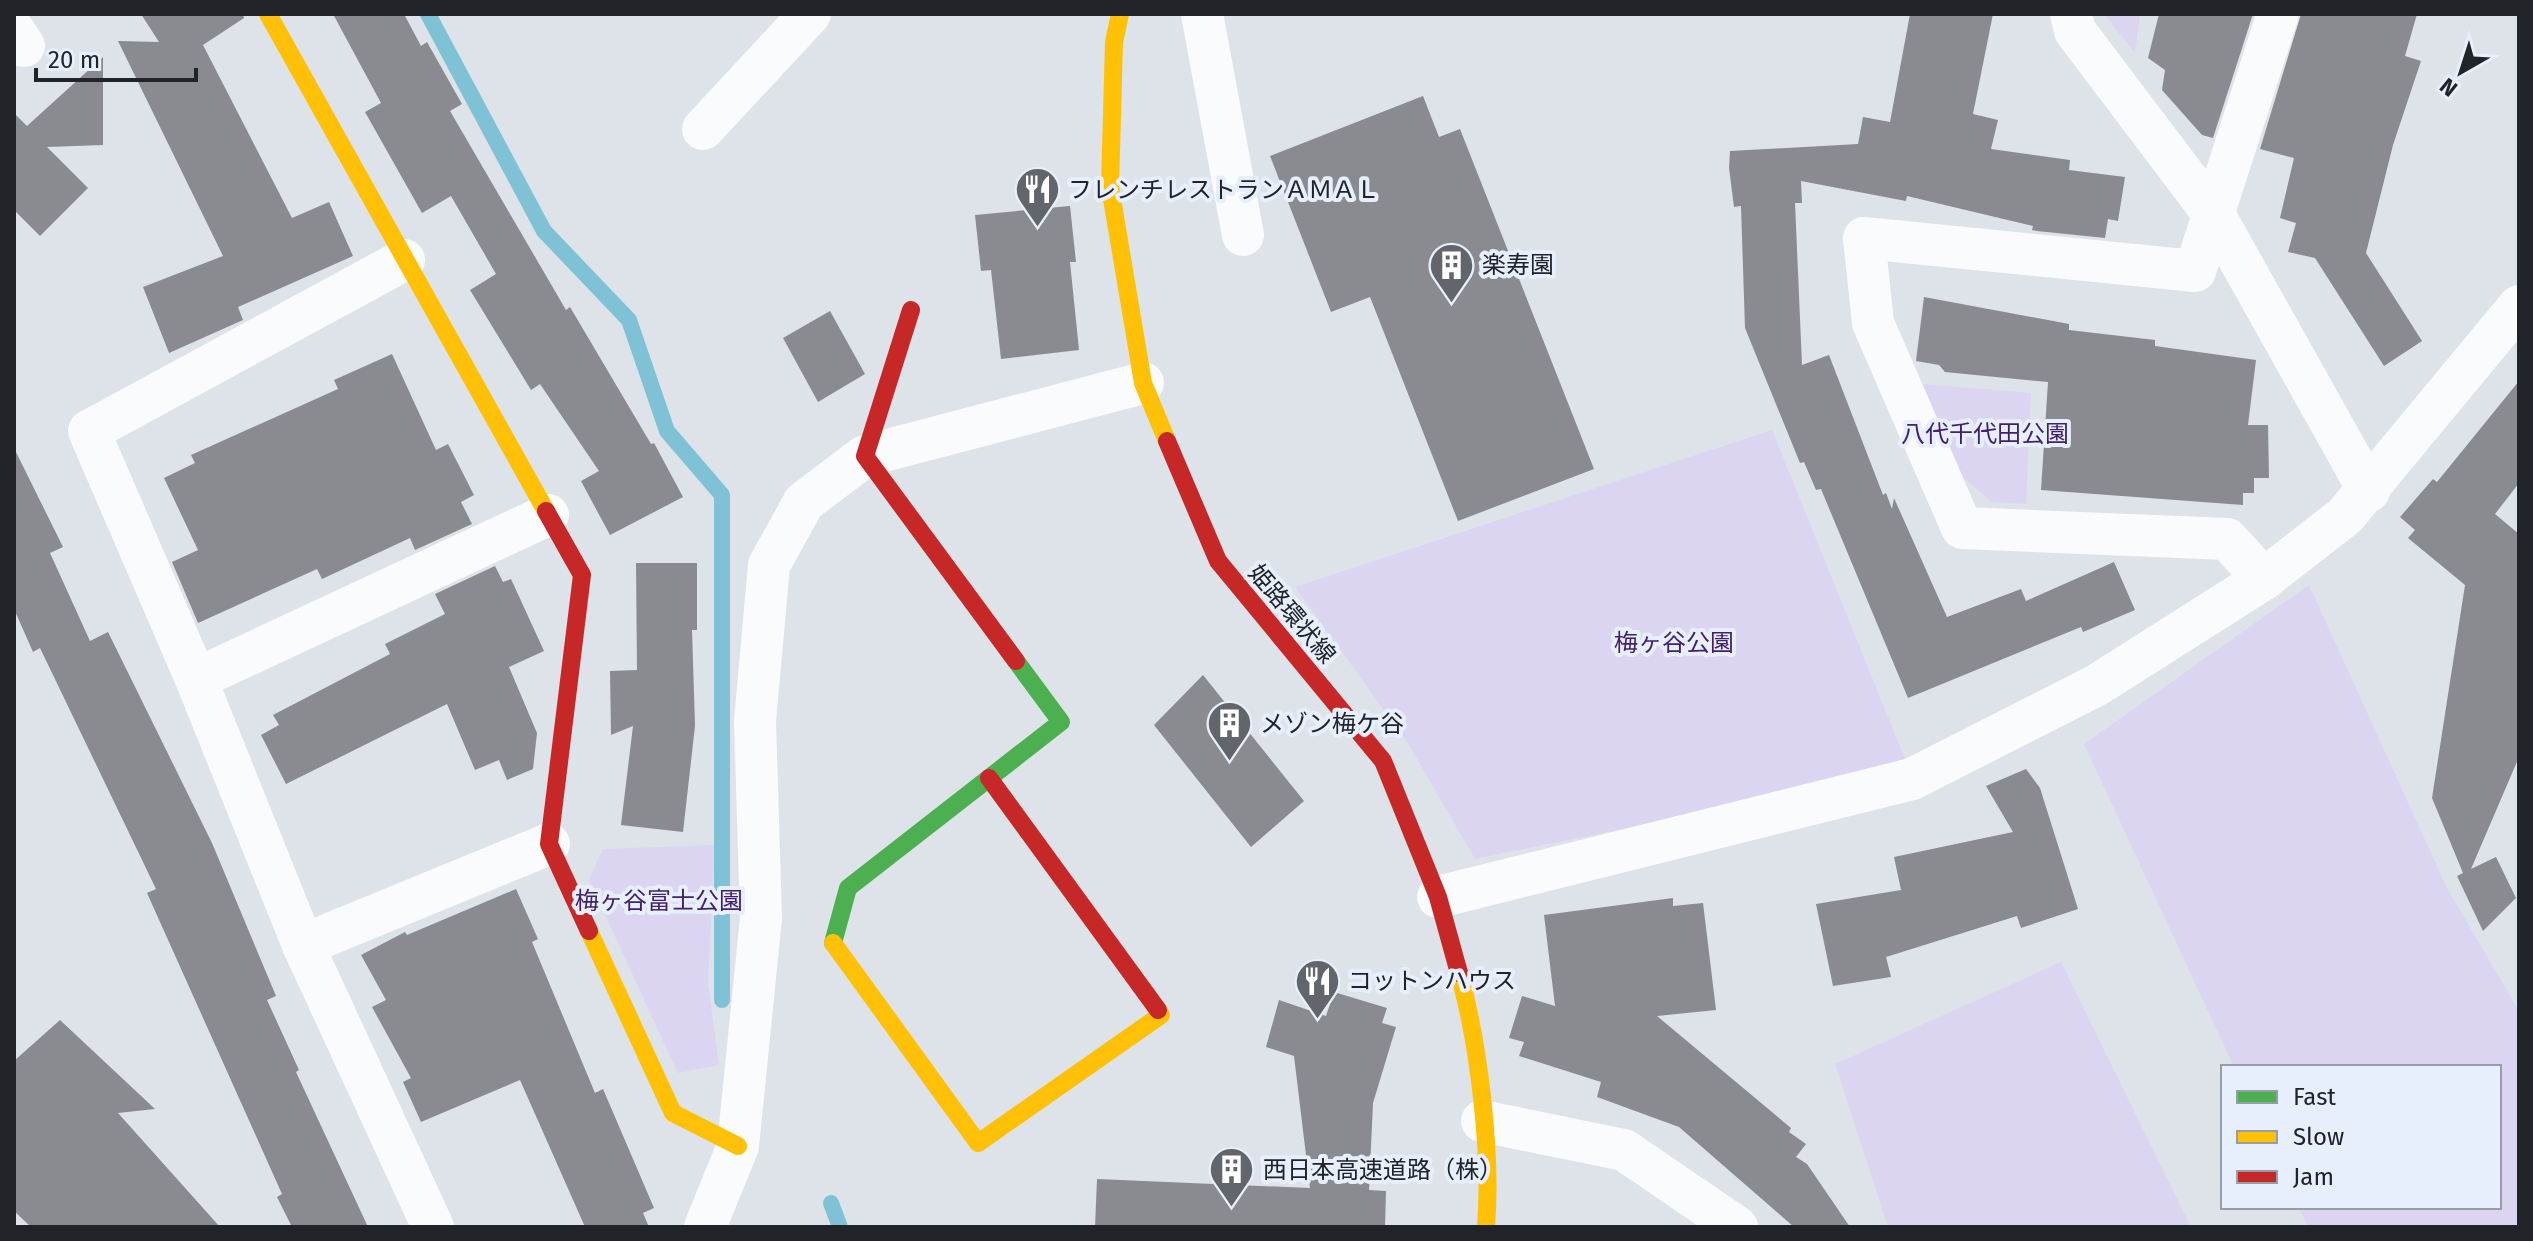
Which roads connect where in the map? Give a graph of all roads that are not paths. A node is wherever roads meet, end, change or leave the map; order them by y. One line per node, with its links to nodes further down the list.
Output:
1 (268, 14): 10 (street)
2 (810, 14): 7 (street)
3 (1120, 14): 13 (street, 姫路環状線)
4 (1202, 14): 9 (street)
5 (2071, 14): 8 (street)
6 (2278, 14): 8 (street)
7 (703, 129)
8 (2215, 216): 15 (street); 17 (street)
9 (1243, 235)
10 (404, 260): 16 (street); 18 (street)
11 (2519, 306): 15 (street)
12 (911, 310): 14 (street)
13 (1143, 383): 14 (street); 21 (street, 姫路環状線)
14 (865, 456): 19 (street); 24 (street)
15 (2369, 491): 17 (street)
16 (548, 515): 18 (street); 20 (street)
17 (2264, 579): 21 (street)
18 (196, 679): 22 (street)
19 (989, 778)
20 (549, 844): 22 (street); 24 (street)
21 (1438, 897): 23 (street, 姫路環状線)
22 (303, 945): 25 (street)
23 (1482, 1121): 27 (street, 姫路環状線); 28 (street)
24 (738, 1146): 26 (street)
25 (433, 1227)
26 (705, 1227)
27 (1486, 1227)
28 (1737, 1227)

